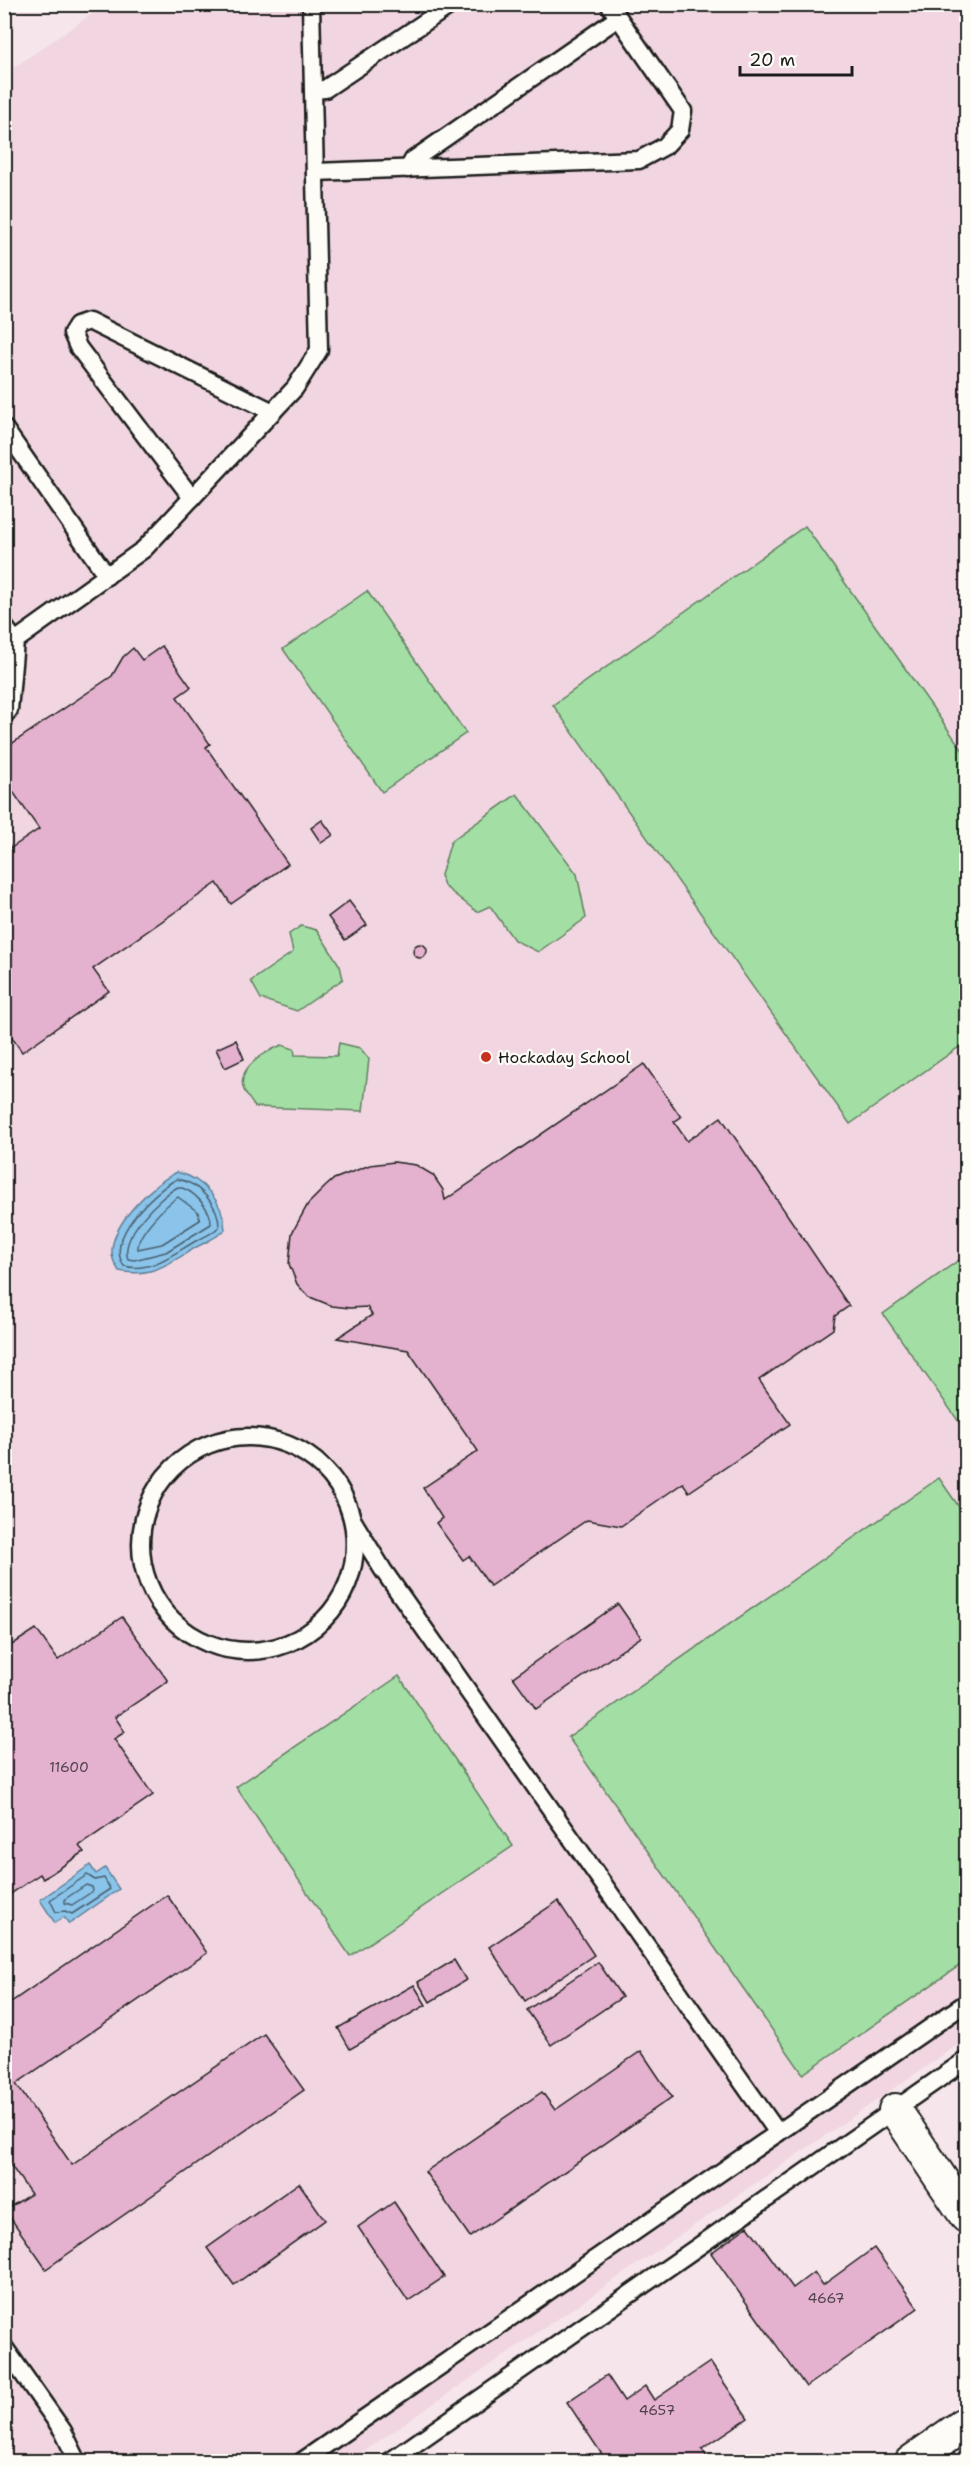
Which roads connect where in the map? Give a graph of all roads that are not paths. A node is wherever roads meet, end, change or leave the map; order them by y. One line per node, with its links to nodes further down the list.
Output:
1 (311, 4): 4 (lane)
2 (452, 4): 4 (lane)
3 (613, 11): 5 (lane); 5 (lane)
4 (313, 90): 6 (lane)
5 (408, 169): 6 (lane)
6 (315, 172): 7 (lane)
7 (273, 412): 9 (lane); 9 (lane)
8 (4, 428): 10 (lane)
9 (192, 498): 10 (lane)
10 (107, 576): 12 (lane)
11 (4, 626): 12 (lane)
12 (15, 641): 13 (lane)
13 (4, 715)
14 (353, 1521): 14 (lane); 18 (lane)
15 (966, 2003): 18 (lane)
16 (966, 2060): 17 (lane)
17 (895, 2110): 19 (street); 24 (lane)
18 (778, 2133): 23 (lane)
19 (966, 2216)
20 (4, 2347): 22 (lane)
21 (966, 2423): 25 (street)
22 (78, 2462)
23 (301, 2462)
24 (389, 2462)
25 (911, 2462)

